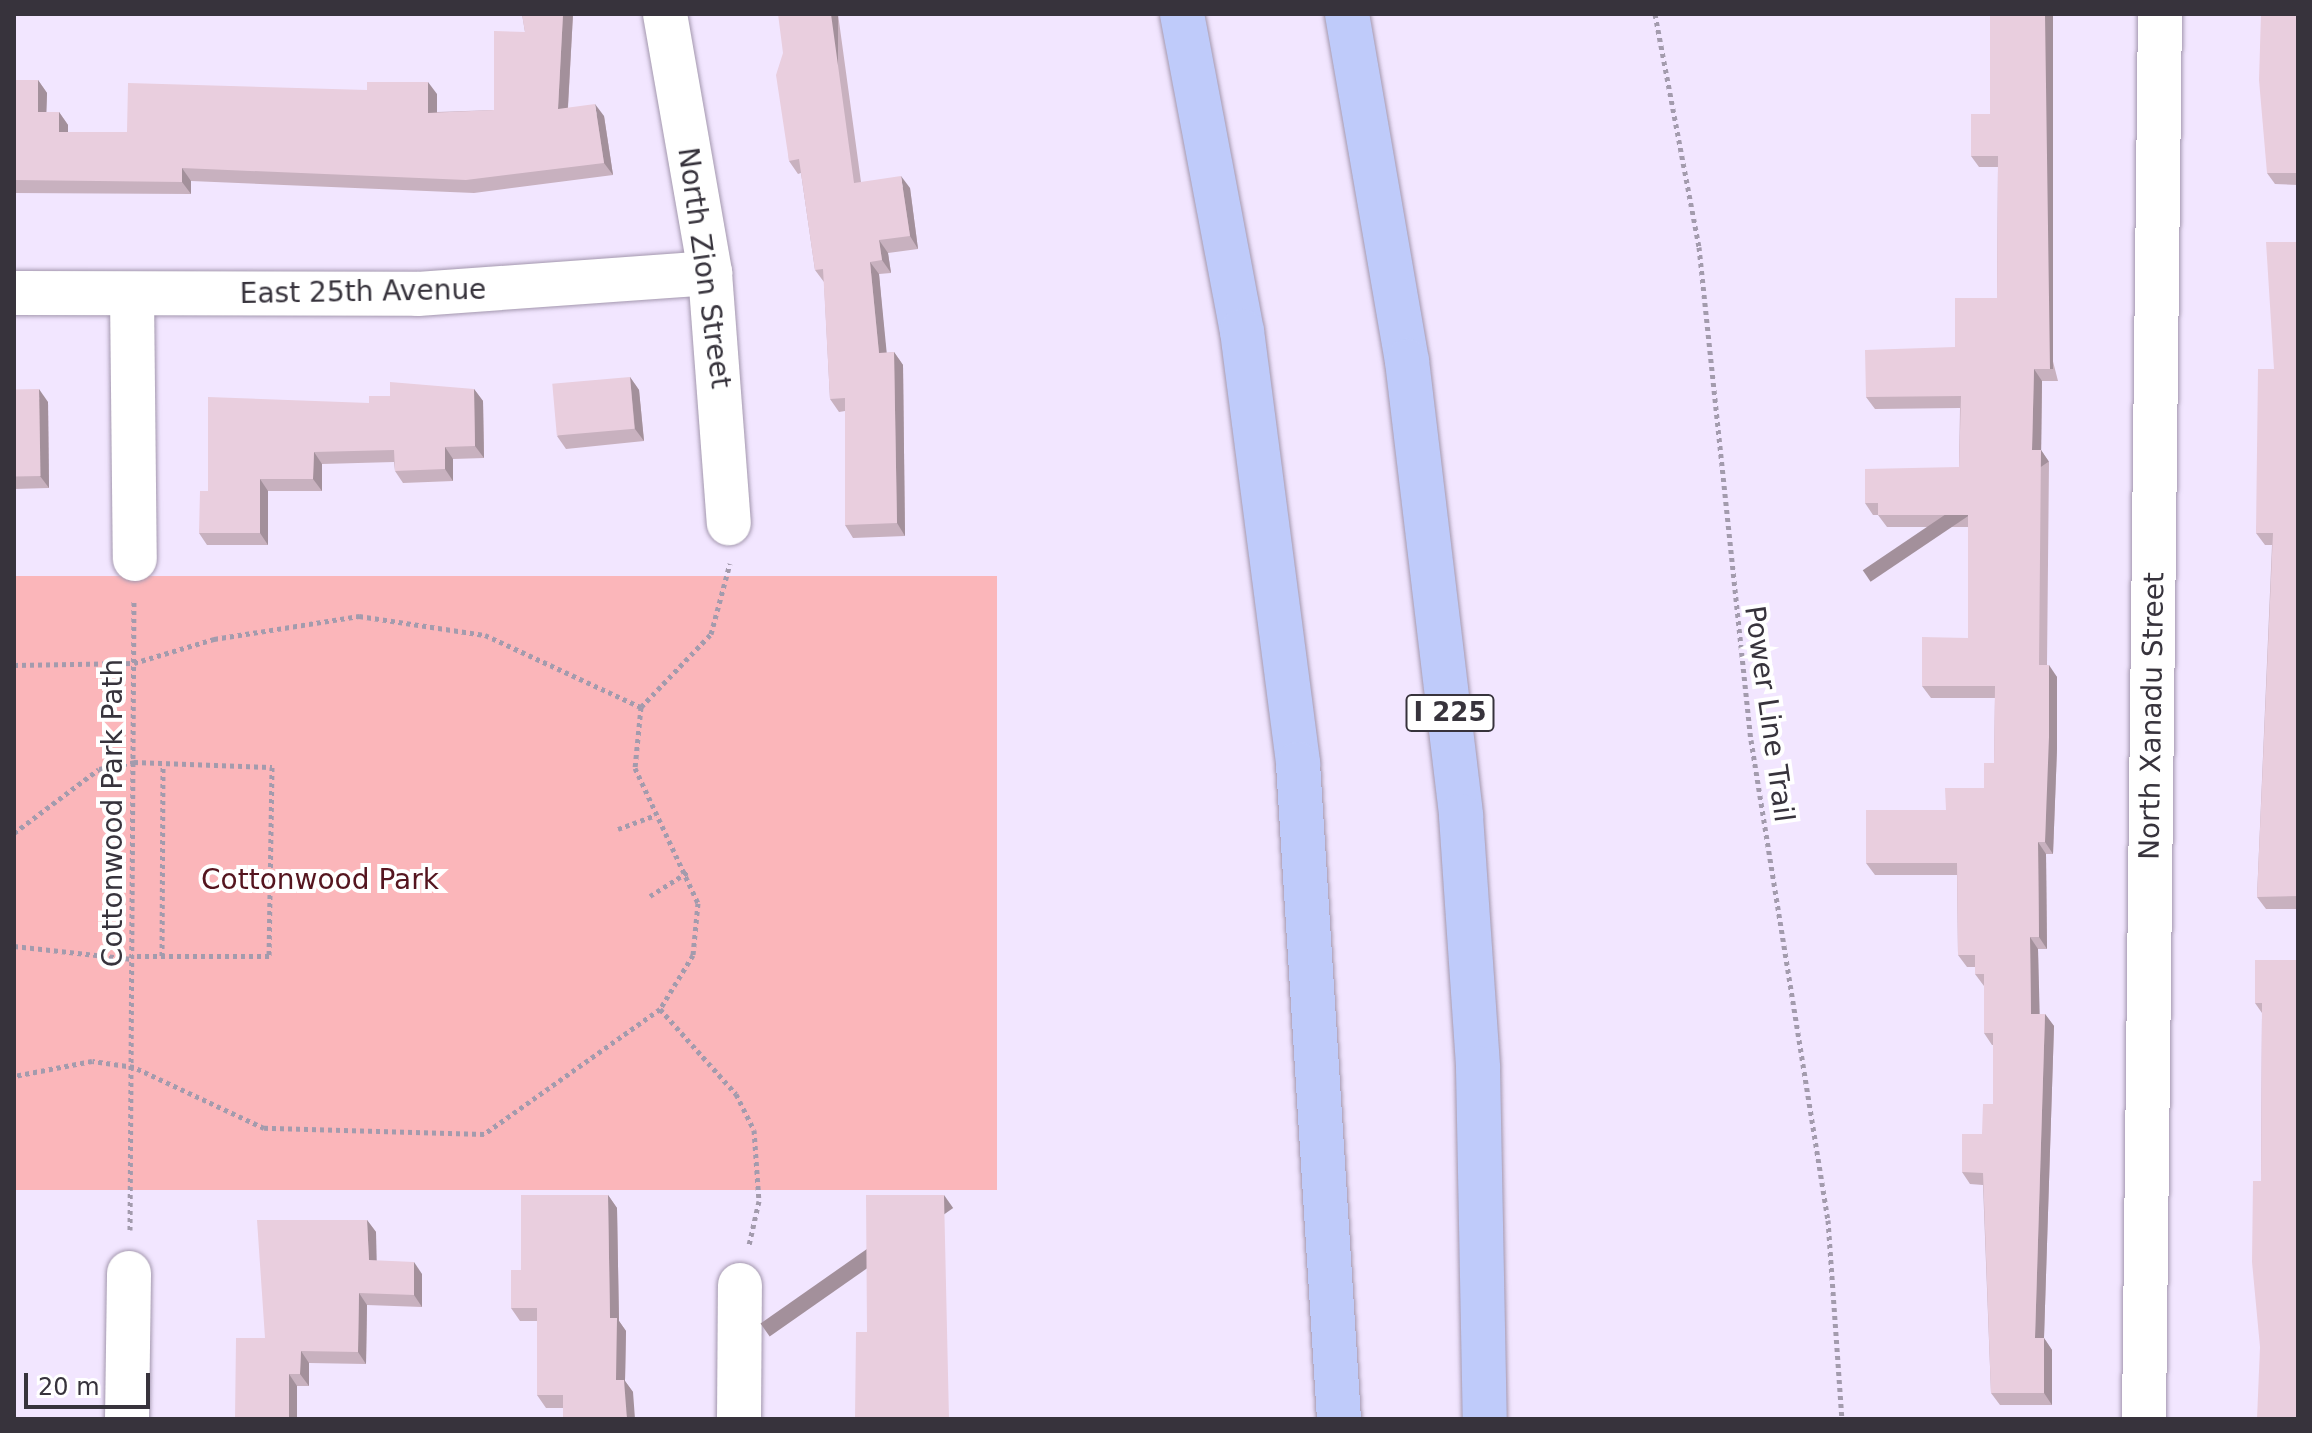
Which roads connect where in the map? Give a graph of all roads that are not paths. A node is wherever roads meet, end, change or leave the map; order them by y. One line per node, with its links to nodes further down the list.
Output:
1 (665, 14): 5 (street, North Zion Street)
2 (1182, 14): 14 (highway)
3 (1347, 14): 15 (highway, I 225)
4 (2160, 14): 16 (street, North Xanadu Street)
5 (710, 273): 7 (street, East 25th Avenue); 8 (street, North Zion Street)
6 (14, 293): 7 (street, East 25th Avenue)
7 (132, 294): 9 (street)
8 (730, 543)
9 (135, 559)
10 (129, 1273): 12 (street)
11 (740, 1285): 13 (street)
12 (127, 1419)
13 (739, 1419)
14 (1339, 1419)
15 (1485, 1419)
16 (2144, 1419)

